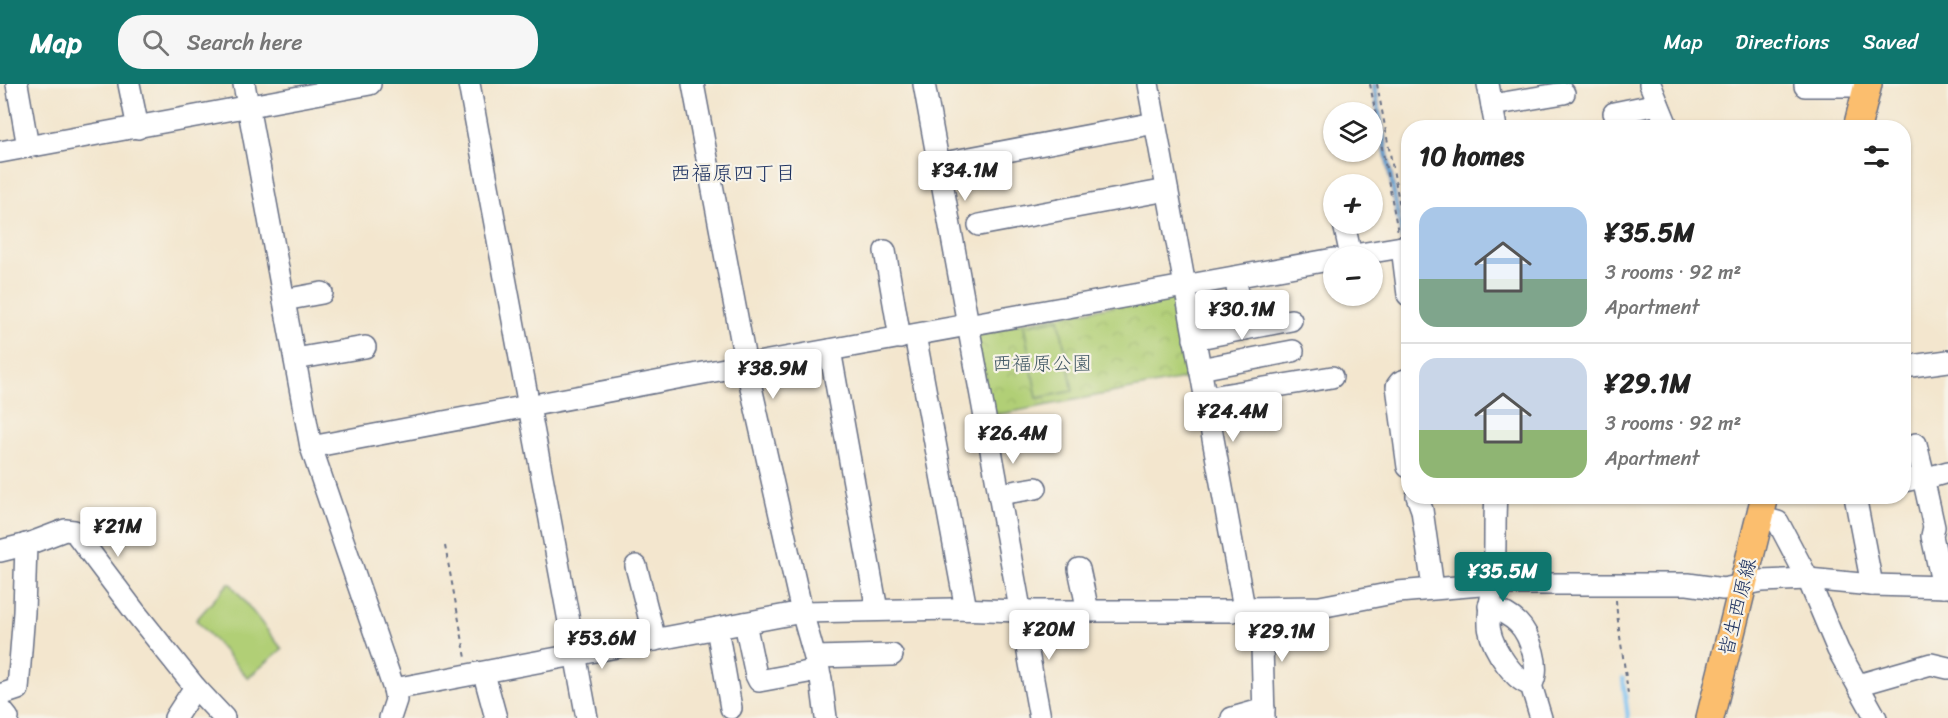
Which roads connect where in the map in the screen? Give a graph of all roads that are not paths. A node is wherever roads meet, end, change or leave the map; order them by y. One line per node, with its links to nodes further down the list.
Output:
1 (17, 84): 23 (street)
2 (129, 84): 22 (street)
3 (244, 84): 16 (street)
4 (370, 84): 16 (street)
5 (469, 84): 53 (street)
6 (693, 84): 47 (street)
7 (924, 84): 25 (street)
8 (1148, 84): 21 (street)
9 (1488, 84): 15 (street)
10 (1650, 84): 14 (street)
11 (1805, 84): 12 (street)
12 (1868, 85): 20 (main road)
13 (1564, 93): 15 (street)
14 (1658, 104): 17 (street); 19 (street)
15 (1492, 105): 18 (street)
16 (248, 108): 22 (street); 36 (street)
17 (1614, 113)
18 (1495, 120)
19 (1665, 120)
20 (1859, 120)
21 (1155, 123): 25 (street); 26 (street)
22 (138, 128): 23 (street)
23 (28, 147): 24 (street)
24 (0, 152)
25 (938, 164): 38 (street)
26 (1167, 190): 27 (street); 34 (street)
27 (979, 225)
28 (1401, 247): 29 (street)
29 (1383, 250)
30 (885, 251): 40 (street)
31 (1323, 262): 32 (street)
32 (1236, 282): 34 (street); 39 (street)
33 (950, 283): 38 (street)
34 (1191, 290): 38 (street); 41 (street)
35 (322, 293): 36 (street)
36 (284, 300): 45 (street)
37 (1291, 320): 39 (street)
38 (964, 327): 40 (street); 61 (street)
39 (1245, 329): 41 (street)
40 (907, 337): 43 (street); 78 (street)
41 (1194, 339): 49 (street)
42 (365, 347): 45 (street)
43 (830, 350): 47 (street); 79 (street)
44 (1293, 351): 49 (street)
45 (295, 359): 56 (street)
46 (1948, 361): 48 (street)
47 (746, 365): 53 (street); 82 (street)
48 (1911, 367)
49 (1200, 369): 52 (street)
50 (1332, 377): 52 (street)
51 (1401, 382): 54 (street)
52 (1205, 398): 77 (street)
53 (529, 406): 56 (street); 87 (street)
54 (1401, 415)
55 (1916, 444): 59 (street)
56 (311, 447): 94 (street)
57 (1948, 472): 59 (street)
58 (1911, 480): 59 (street)
59 (1925, 480): 74 (street)
60 (1036, 488): 61 (street)
61 (999, 494): 80 (street)
62 (1420, 504): 75 (street)
63 (1496, 504): 71 (street)
64 (1857, 504): 73 (street)
65 (1762, 507): 70 (street); 72 (main road, 皆生西原線)
66 (26, 544): 67 (street); 93 (street); 95 (street)
67 (0, 551)
68 (636, 566): 85 (street)
69 (1079, 569): 81 (street)
70 (1808, 579): 72 (street); 73 (street); 92 (street)
71 (1492, 584): 72 (street); 75 (street); 76 (street)
72 (1741, 585): 109 (main road, 皆生西原線)
73 (1872, 585): 74 (street)
74 (1946, 587)
75 (1434, 588): 77 (street)
76 (1489, 606): 91 (street); 91 (street)
77 (1252, 608): 81 (street); 98 (street)
78 (966, 609): 79 (street); 80 (street)
79 (877, 610): 82 (street)
80 (1020, 611): 81 (street); 106 (street)
81 (1088, 611)
82 (802, 612): 83 (street); 88 (street)
83 (745, 623): 84 (street); 88 (street)
84 (717, 628): 85 (street); 97 (street)
85 (655, 640): 87 (street)
86 (892, 655): 88 (street)
87 (575, 656): 90 (street); 104 (street)
88 (817, 663): 105 (street)
89 (1948, 668): 92 (street)
90 (477, 675): 94 (street); 103 (street)
91 (1531, 685): 108 (street)
92 (1858, 685): 110 (street)
93 (195, 687): 100 (street); 101 (street)
94 (394, 689): 102 (street)
95 (0, 695)
96 (0, 708): 99 (street)
97 (731, 708)
98 (1264, 714): 107 (street)
99 (8, 718)
100 (175, 718)
101 (224, 718)
102 (390, 718)
103 (496, 718)
104 (587, 718)
105 (825, 718)
106 (1040, 718)
107 (1232, 718)
108 (1541, 718)
109 (1710, 718)
110 (1875, 718)

